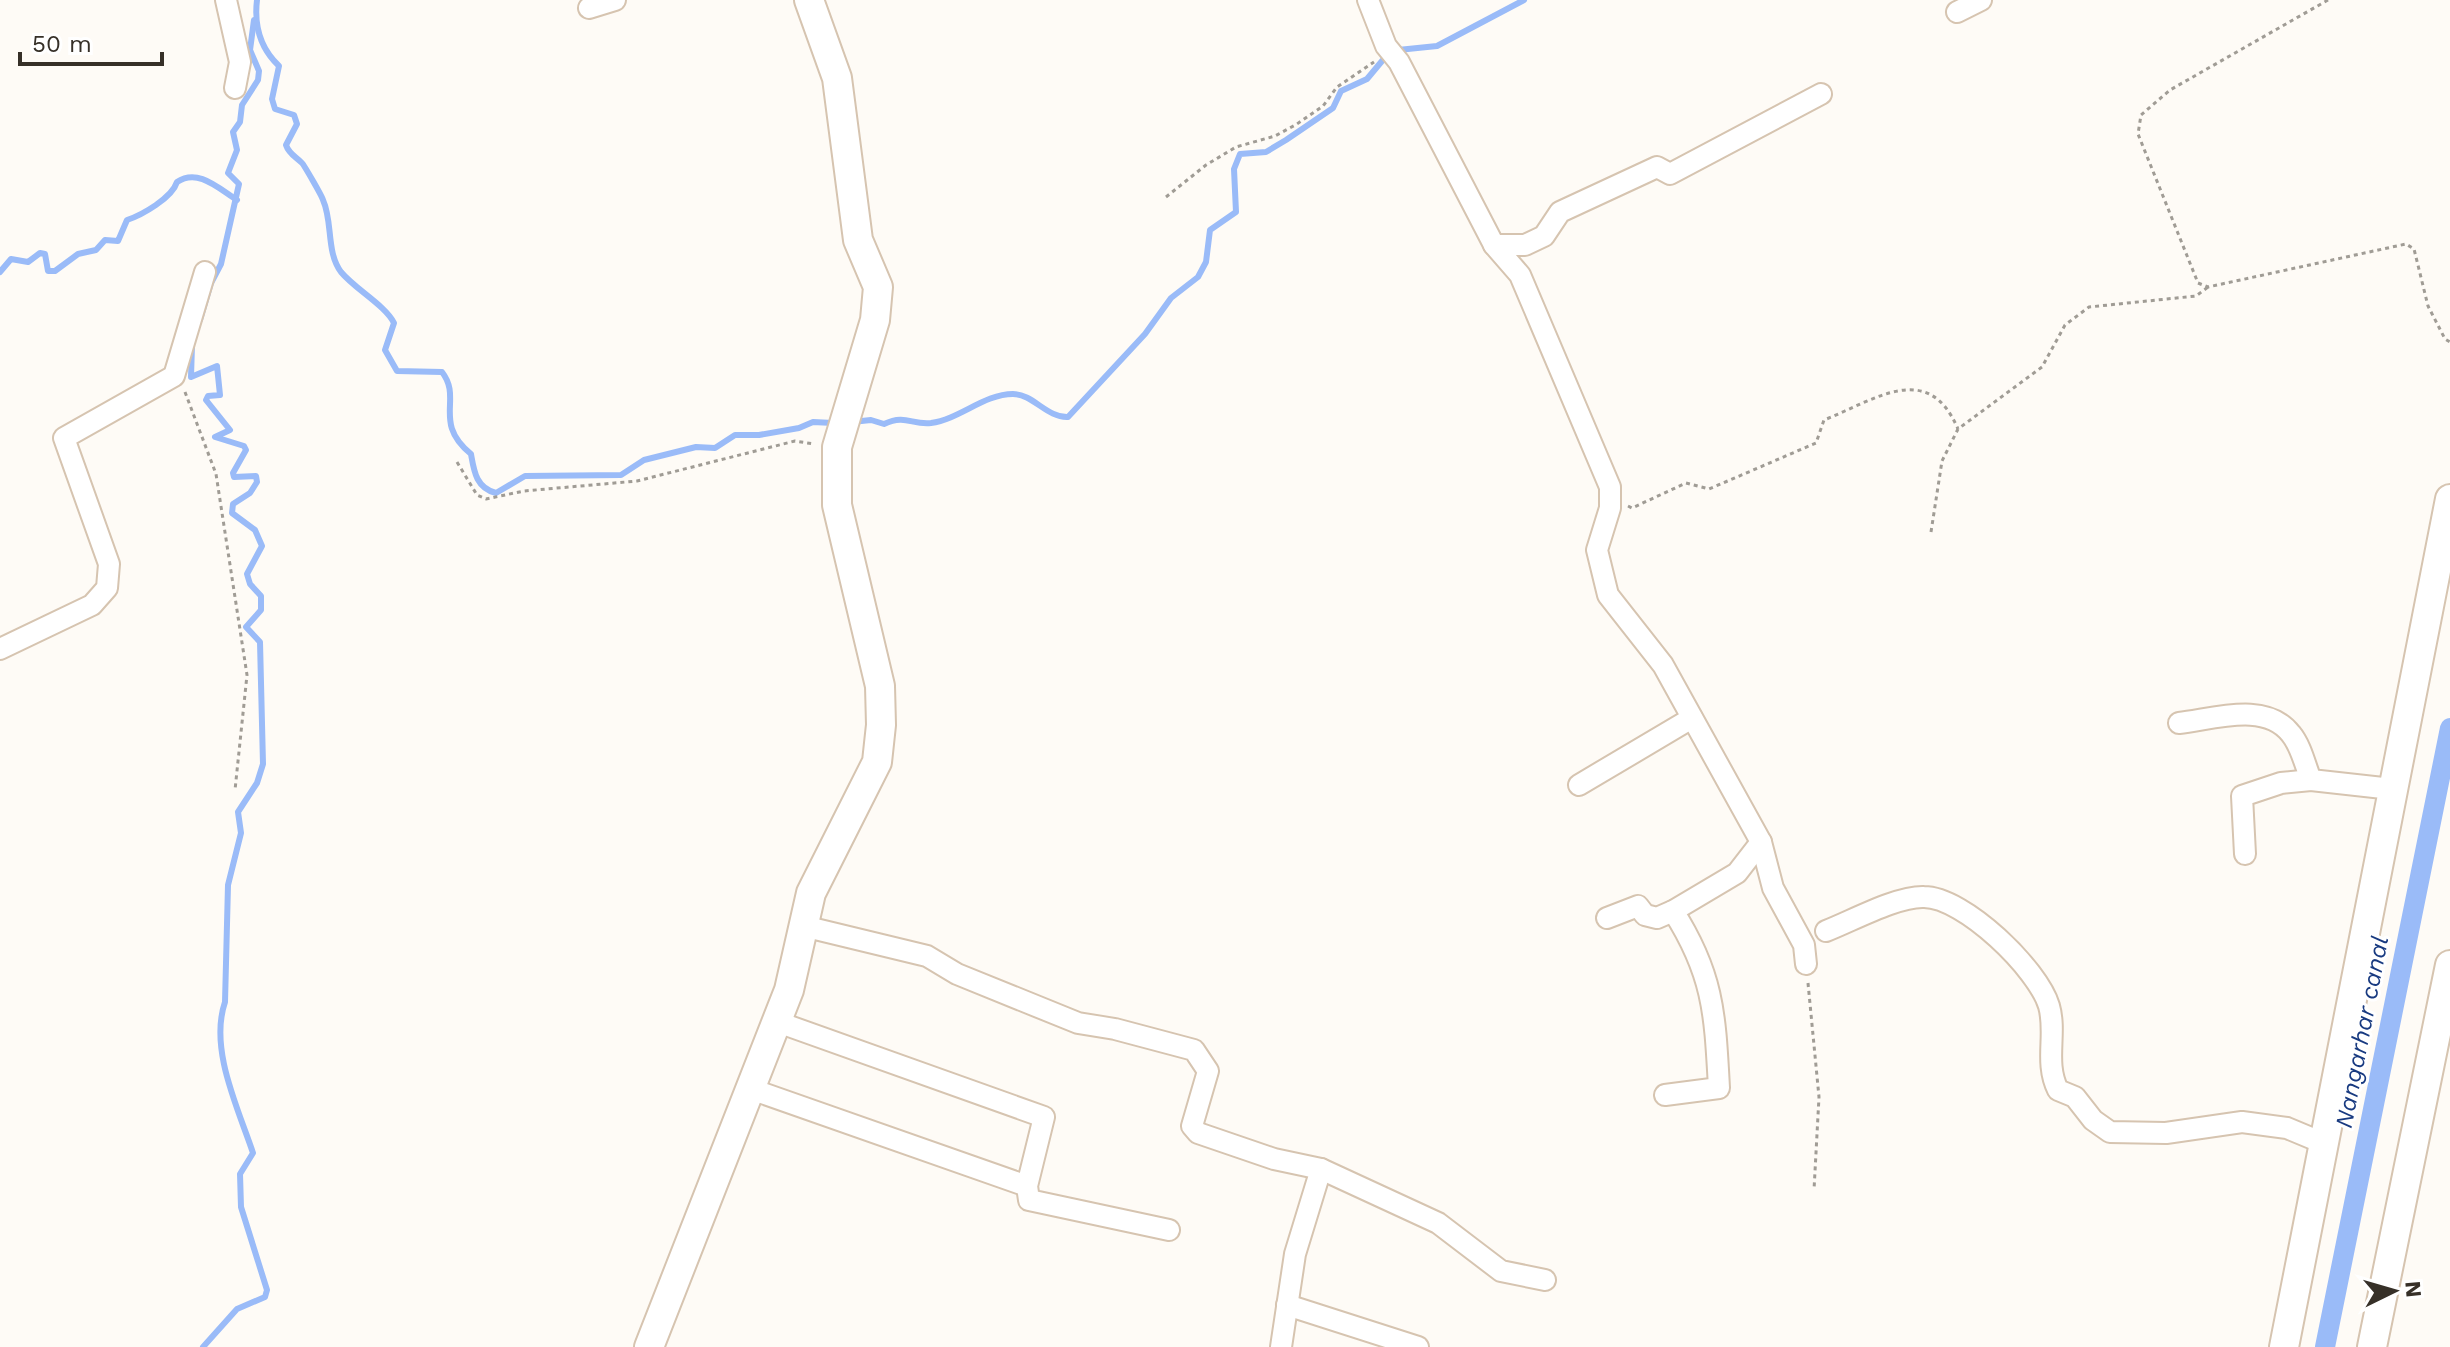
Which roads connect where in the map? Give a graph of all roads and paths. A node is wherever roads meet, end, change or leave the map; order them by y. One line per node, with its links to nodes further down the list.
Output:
1 (226, 0): 10 (street)
2 (615, 0): 7 (street)
3 (809, 0): 19 (street)
4 (1368, 0): 9 (street)
5 (1981, 0): 8 (street)
6 (2328, 0): 15 (path)
7 (589, 8)
8 (1957, 12)
9 (1386, 46): 12 (path); 13 (street)
10 (235, 88)
11 (1821, 94): 13 (street)
12 (1166, 197)
13 (1494, 245): 21 (street)
14 (205, 272): 17 (street)
15 (2208, 287): 16 (path); 18 (path)
16 (2450, 342)
17 (174, 376): 24 (street); 30 (path)
18 (1958, 429): 21 (path); 23 (path)
19 (837, 447): 20 (path); 35 (street)
20 (457, 462)
21 (1610, 487): 25 (street)
22 (2450, 499): 29 (street)
23 (1931, 532)
24 (0, 649)
25 (1692, 718): 28 (street); 31 (street)
26 (2179, 723): 27 (street)
27 (2311, 780): 29 (street); 32 (street)
28 (1579, 785)
29 (2392, 789): 42 (street)
30 (235, 790)
31 (1761, 842): 33 (street); 37 (street)
32 (2245, 854)
33 (1673, 911): 34 (street); 41 (street)
34 (1607, 918)
35 (803, 926): 39 (street); 43 (street)
36 (1826, 931): 42 (street)
37 (1806, 964): 45 (path)
38 (2450, 965): 53 (street)
39 (775, 1021): 40 (street); 44 (street)
40 (748, 1088): 44 (street); 49 (street)
41 (1665, 1095)
42 (2323, 1143): 52 (street)
43 (1321, 1169): 47 (street); 48 (street)
44 (1027, 1186): 46 (street)
45 (1814, 1190)
46 (1169, 1230)
47 (1545, 1280)
48 (1287, 1305): 50 (street); 51 (street)
49 (649, 1347)
50 (1281, 1347)
51 (1418, 1347)
52 (2284, 1347)
53 (2372, 1347)

